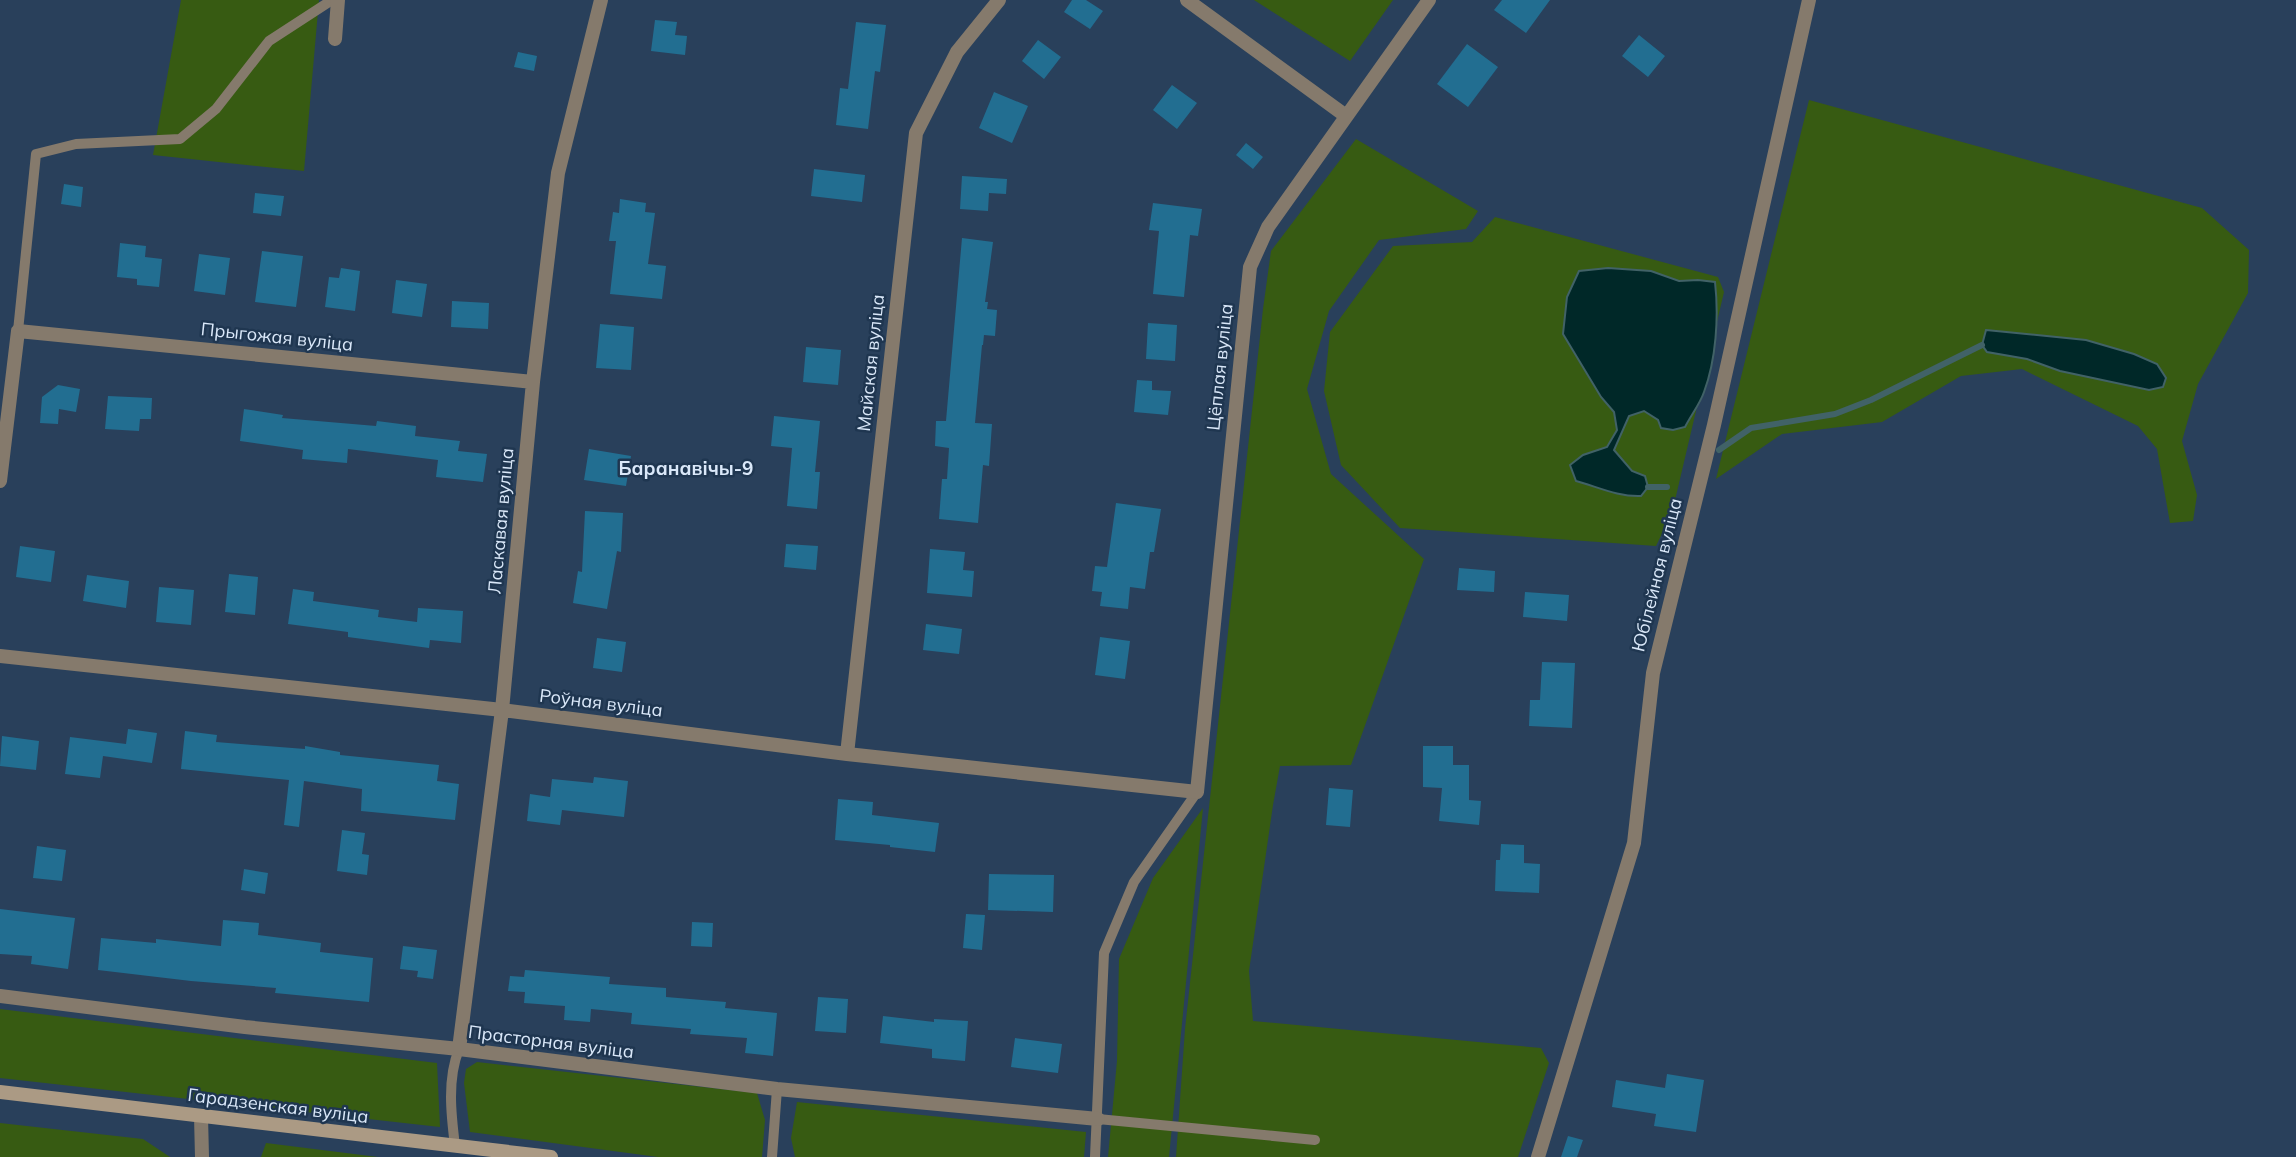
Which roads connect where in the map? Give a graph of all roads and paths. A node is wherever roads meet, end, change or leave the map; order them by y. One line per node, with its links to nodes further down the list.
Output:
1 (332, 0): 10 (lane)
2 (338, 0): 8 (street)
3 (601, 0): 11 (street, Ласкавая вуліца)
4 (999, 0): 15 (street, Майская вуліца)
5 (1187, 0): 9 (street)
6 (1429, 0): 9 (street, Цёплая вуліца)
7 (1809, 0): 29 (street, Юбілейная вуліца)
8 (335, 39)
9 (1346, 116): 16 (street, Цёплая вуліца)
10 (18, 331): 11 (street, Прыгожая вуліца); 12 (street)
11 (533, 382): 14 (street, Ласкавая вуліца)
12 (0, 481)
13 (0, 656): 14 (street, Роўная вуліца)
14 (502, 710): 15 (street, Роўная вуліца); 18 (street, Ласкавая вуліца)
15 (847, 754): 16 (street, Роўная вуліца)
16 (1197, 792): 22 (lane)
17 (0, 996): 18 (street, Прасторная вуліца)
18 (459, 1049): 19 (street, Прасторная вуліца); 24 (lane)
19 (777, 1089): 22 (street, Прасторная вуліца); 27 (lane)
20 (0, 1092): 21 (main road, Гарадзенская вуліца)
21 (201, 1116): 24 (main road, Гарадзенская вуліца); 25 (street)
22 (1098, 1119): 23 (lane); 28 (lane)
23 (1315, 1140)
24 (455, 1146): 26 (main road, Гарадзенская вуліца)
25 (202, 1157)
26 (551, 1157)
27 (772, 1157)
28 (1095, 1157)
29 (1538, 1157)

